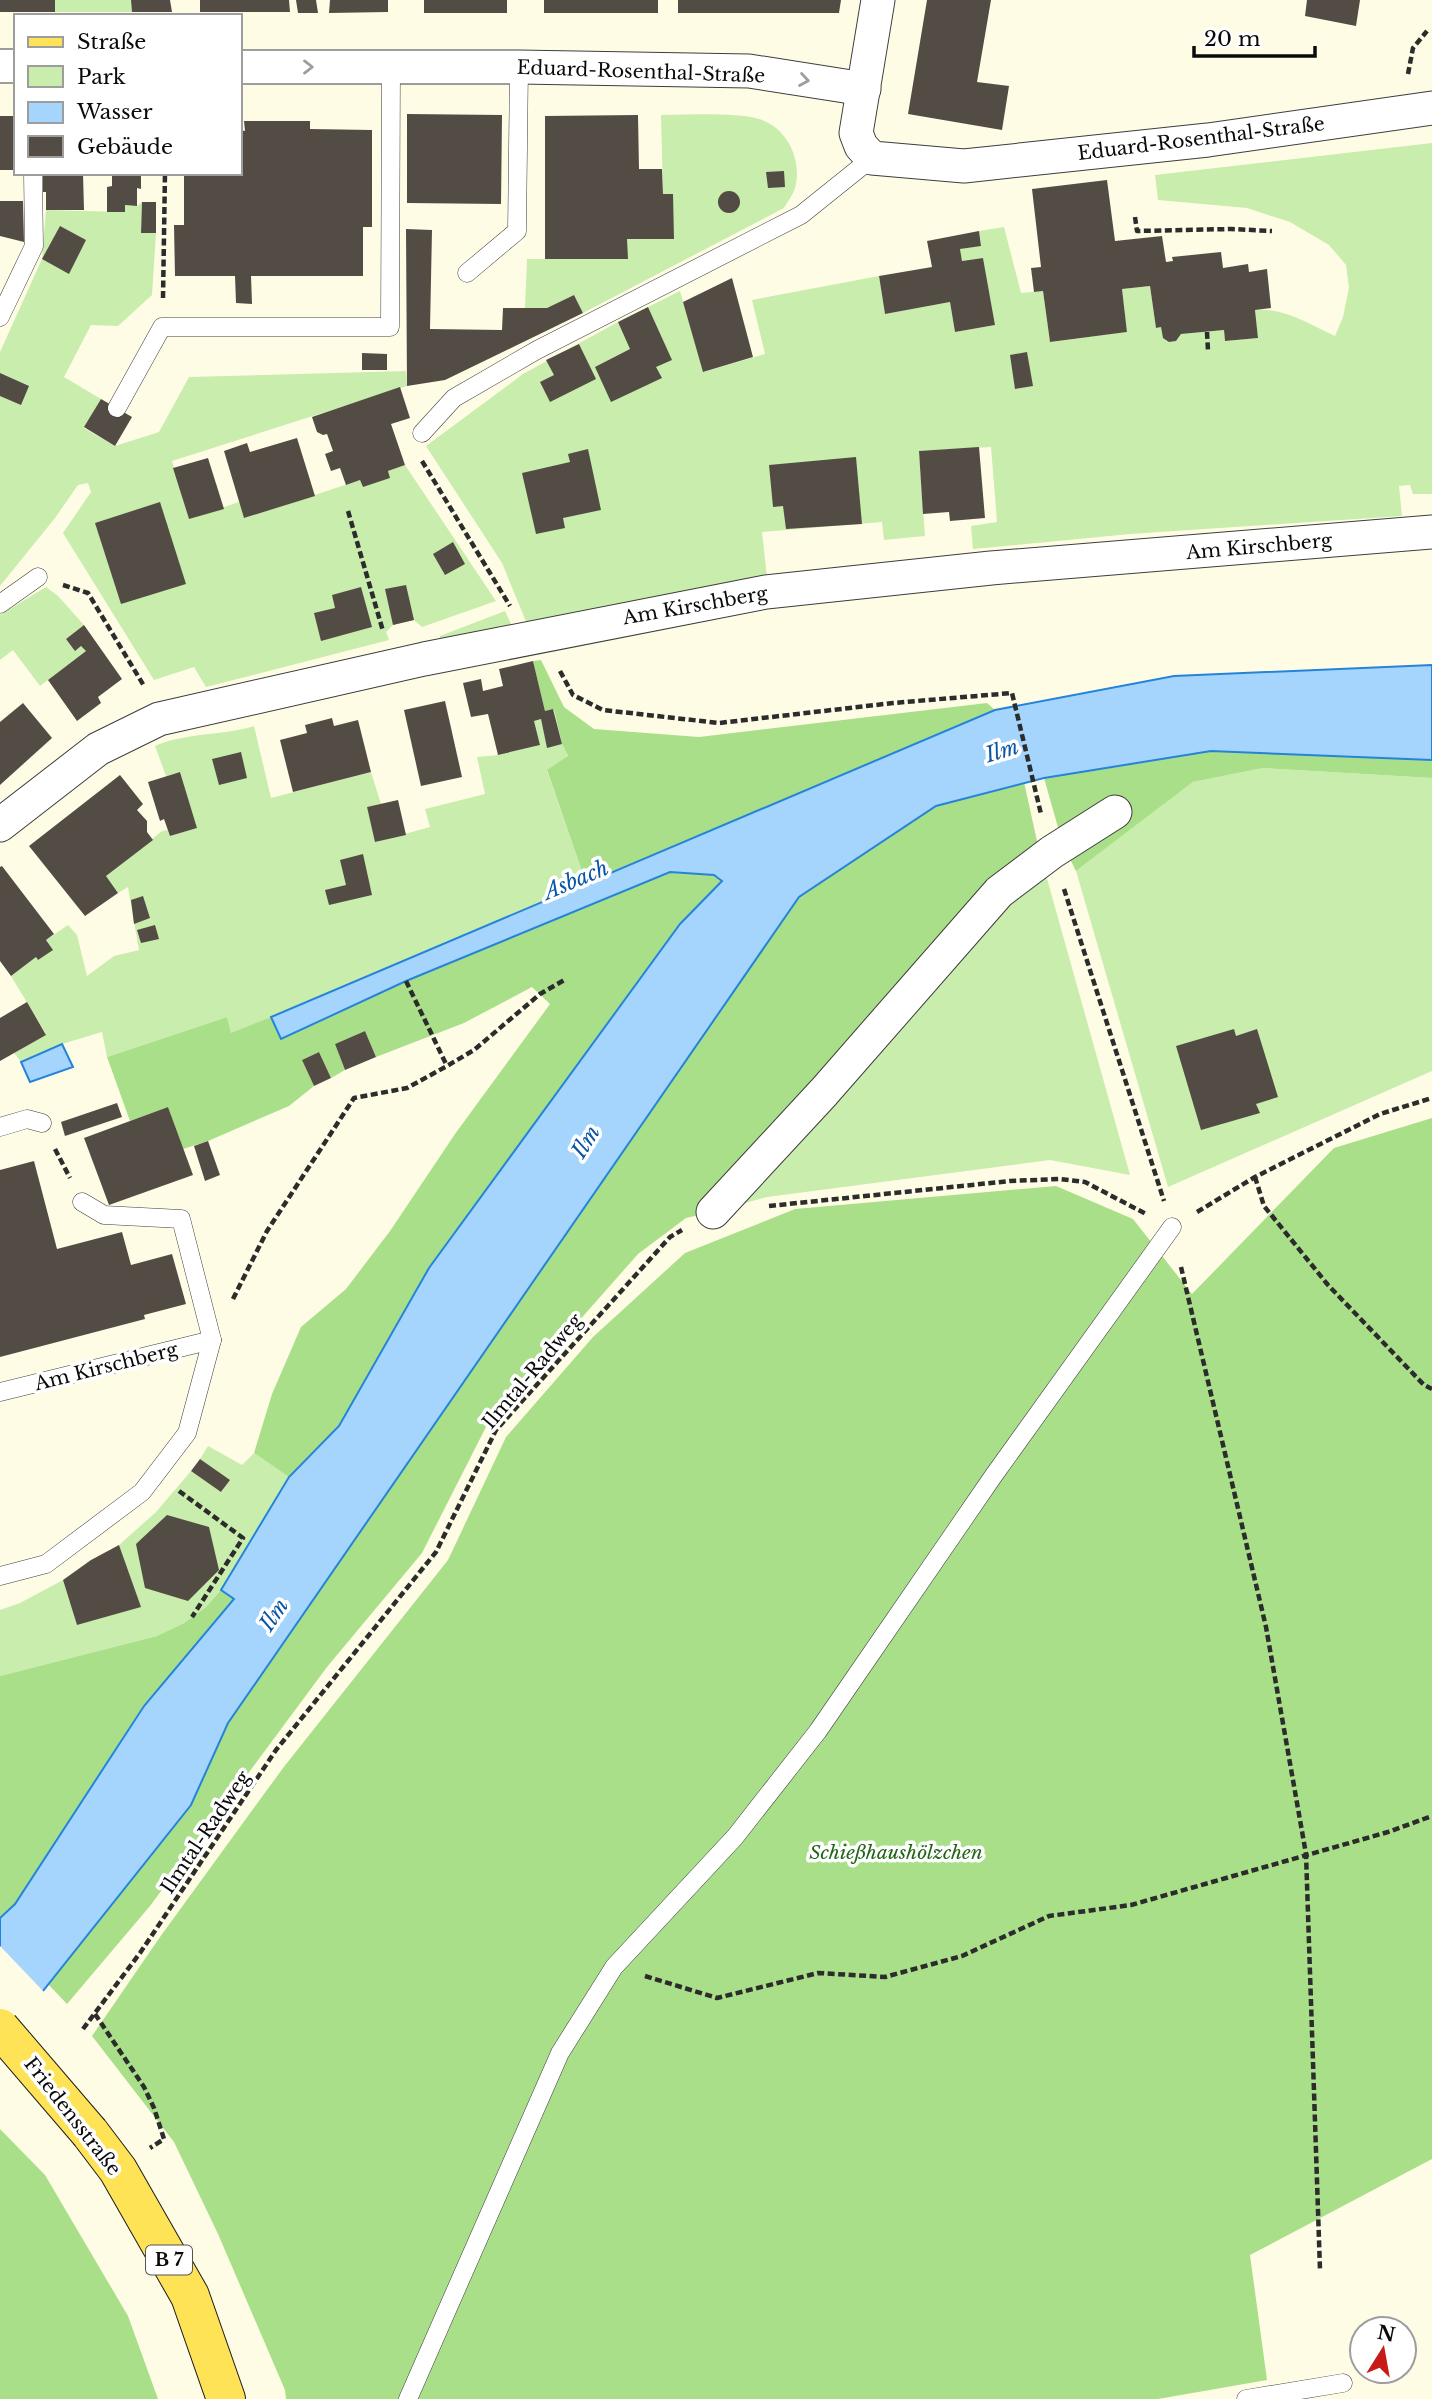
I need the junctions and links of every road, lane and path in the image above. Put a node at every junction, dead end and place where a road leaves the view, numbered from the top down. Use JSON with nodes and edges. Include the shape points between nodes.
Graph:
{"nodes":[{"id":1,"x":878,"y":0,"type":"edge"},
{"id":2,"x":1427,"y":32,"type":"dead end"},
{"id":3,"x":242,"y":67,"type":"edge"},
{"id":4,"x":391,"y":67,"type":"junction"},
{"id":5,"x":519,"y":67,"type":"junction"},
{"id":6,"x":1408,"y":78,"type":"dead end"},
{"id":7,"x":864,"y":89,"type":"junction"},
{"id":8,"x":1432,"y":108,"type":"edge"},
{"id":9,"x":872,"y":158,"type":"junction"},
{"id":10,"x":33,"y":175,"type":"edge"},
{"id":11,"x":166,"y":175,"type":"edge"},
{"id":12,"x":1135,"y":217,"type":"dead end"},
{"id":13,"x":1272,"y":232,"type":"dead end"},
{"id":14,"x":467,"y":273,"type":"dead end"},
{"id":15,"x":0,"y":317,"type":"edge"},
{"id":16,"x":162,"y":327,"type":"junction"},
{"id":17,"x":1207,"y":332,"type":"dead end"},
{"id":18,"x":1208,"y":351,"type":"dead end"},
{"id":19,"x":117,"y":408,"type":"dead end"},
{"id":20,"x":422,"y":433,"type":"joint"},
{"id":21,"x":348,"y":511,"type":"dead end"},
{"id":22,"x":1432,"y":532,"type":"edge"},
{"id":23,"x":38,"y":578,"type":"joint"},
{"id":24,"x":509,"y":603,"type":"dead end"},
{"id":25,"x":0,"y":604,"type":"edge"},
{"id":26,"x":548,"y":634,"type":"junction"},
{"id":27,"x":394,"y":668,"type":"junction"},
{"id":28,"x":136,"y":671,"type":"dead end"},
{"id":29,"x":1115,"y":812,"type":"dead end"},
{"id":30,"x":0,"y":825,"type":"edge"},
{"id":31,"x":1052,"y":852,"type":"junction"},
{"id":32,"x":566,"y":979,"type":"dead end"},
{"id":33,"x":406,"y":981,"type":"dead end"},
{"id":34,"x":447,"y":1066,"type":"junction"},
{"id":35,"x":1432,"y":1098,"type":"edge"},
{"id":36,"x":42,"y":1123,"type":"joint"},
{"id":37,"x":0,"y":1127,"type":"edge"},
{"id":38,"x":1255,"y":1177,"type":"junction"},
{"id":39,"x":82,"y":1202,"type":"joint"},
{"id":40,"x":713,"y":1212,"type":"junction"},
{"id":41,"x":1172,"y":1227,"type":"junction"},
{"id":42,"x":212,"y":1340,"type":"junction"},
{"id":43,"x":1432,"y":1389,"type":"edge"},
{"id":44,"x":0,"y":1392,"type":"edge"},
{"id":45,"x":155,"y":1474,"type":"junction"},
{"id":46,"x":0,"y":1576,"type":"edge"},
{"id":47,"x":192,"y":1617,"type":"dead end"},
{"id":48,"x":1432,"y":1816,"type":"edge"},
{"id":49,"x":1306,"y":1854,"type":"junction"},
{"id":50,"x":614,"y":1967,"type":"junction"},
{"id":51,"x":95,"y":2014,"type":"junction"},
{"id":52,"x":0,"y":2028,"type":"edge"},
{"id":53,"x":83,"y":2029,"type":"dead end"},
{"id":54,"x":154,"y":2108,"type":"dead end"},
{"id":55,"x":1320,"y":2270,"type":"dead end"},
{"id":56,"x":1343,"y":2383,"type":"dead end"},
{"id":57,"x":226,"y":2399,"type":"edge"},
{"id":58,"x":408,"y":2399,"type":"edge"},
{"id":59,"x":1246,"y":2399,"type":"edge"}],
"edges":[{"from":1,"to":7,"type":"street"},
{"from":2,"to":6,"type":"path","via":[[1412,48]]},
{"from":3,"to":4,"type":"street","name":"Eduard-Rosenthal-Straße","one_way":true},
{"from":4,"to":5,"type":"street","name":"Eduard-Rosenthal-Straße"},
{"from":4,"to":16,"type":"lane","via":[[390,327]]},
{"from":5,"to":7,"type":"street","name":"Eduard-Rosenthal-Straße","one_way":true,"via":[[749,71]]},
{"from":5,"to":14,"type":"lane","via":[[517,231]]},
{"from":7,"to":9,"type":"street","via":[[856,134]]},
{"from":8,"to":9,"type":"street","name":"Eduard-Rosenthal-Straße","via":[[1208,140],[964,166]]},
{"from":9,"to":20,"type":"lane","via":[[801,215],[537,350],[454,398]]},
{"from":10,"to":15,"type":"lane","via":[[34,246]]},
{"from":11,"to":16,"type":"path"},
{"from":12,"to":13,"type":"path","via":[[1137,231]]},
{"from":16,"to":19,"type":"lane"},
{"from":17,"to":18,"type":"path"},
{"from":20,"to":24,"type":"path","via":[[419,457]]},
{"from":21,"to":27,"type":"path"},
{"from":22,"to":26,"type":"street","name":"Am Kirschberg","via":[[991,568],[766,592]]},
{"from":23,"to":25,"type":"lane"},
{"from":23,"to":28,"type":"path","via":[[88,593]]},
{"from":26,"to":27,"type":"street","name":"Am Kirschberg"},
{"from":26,"to":31,"type":"path","via":[[562,679],[573,695],[603,710],[631,715],[719,723],[1013,693]]},
{"from":27,"to":30,"type":"street","name":"Am Kirschberg","via":[[159,719],[98,749]]},
{"from":29,"to":31,"type":"street"},
{"from":31,"to":40,"type":"street","via":[[999,892]]},
{"from":31,"to":41,"type":"path"},
{"from":32,"to":34,"type":"path"},
{"from":33,"to":34,"type":"path"},
{"from":34,"to":42,"type":"path","via":[[407,1088],[354,1098],[267,1231]]},
{"from":35,"to":38,"type":"path","via":[[1380,1114]]},
{"from":36,"to":37,"type":"lane","via":[[27,1119]]},
{"from":36,"to":39,"type":"path"},
{"from":38,"to":41,"type":"path"},
{"from":38,"to":43,"type":"path","via":[[1264,1206],[1328,1285]]},
{"from":39,"to":42,"type":"lane","name":"Am Kirschberg","via":[[104,1215],[181,1219]]},
{"from":40,"to":41,"type":"path","name":"Ilmtal-Radweg","via":[[1059,1179],[1085,1182]]},
{"from":40,"to":51,"type":"path","name":"Ilmtal-Radweg","via":[[670,1237],[496,1430],[436,1552],[276,1750]]},
{"from":41,"to":49,"type":"path","via":[[1266,1627]]},
{"from":41,"to":50,"type":"lane","via":[[818,1731],[735,1837]]},
{"from":42,"to":44,"type":"lane","name":"Am Kirschberg"},
{"from":42,"to":45,"type":"lane","name":"Am Kirschberg","via":[[187,1433]]},
{"from":45,"to":46,"type":"lane","name":"Am Kirschberg","via":[[142,1492],[47,1564]]},
{"from":45,"to":47,"type":"path","via":[[243,1538]]},
{"from":48,"to":49,"type":"path"},
{"from":49,"to":50,"type":"path","via":[[1131,1905],[1049,1916],[962,1956],[885,1977],[818,1973],[717,1998]]},
{"from":49,"to":55,"type":"path"},
{"from":50,"to":58,"type":"lane","via":[[560,2053]]},
{"from":51,"to":53,"type":"path","name":"Ilmtal-Radweg"},
{"from":51,"to":54,"type":"path"},
{"from":52,"to":57,"type":"main road","name":"Friedensstraße","number":"B 7","bridge":true,"via":[[118,2170],[190,2296]]},
{"from":56,"to":59,"type":"lane"}]}
